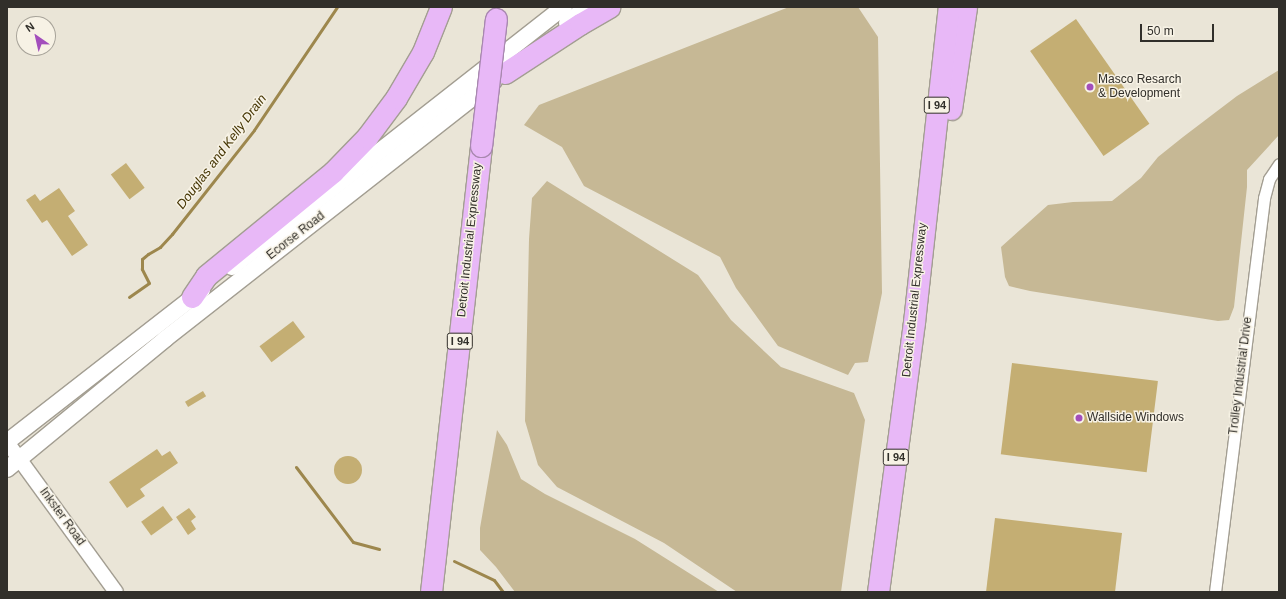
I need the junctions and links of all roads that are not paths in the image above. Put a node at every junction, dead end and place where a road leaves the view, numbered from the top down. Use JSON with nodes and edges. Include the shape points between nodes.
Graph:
{"nodes":[{"id":1,"x":441,"y":7,"type":"edge"},
{"id":2,"x":564,"y":7,"type":"edge"},
{"id":3,"x":587,"y":7,"type":"edge"},
{"id":4,"x":610,"y":7,"type":"edge"},
{"id":5,"x":949,"y":7,"type":"edge"},
{"id":6,"x":966,"y":7,"type":"edge"},
{"id":7,"x":497,"y":13,"type":"edge"},
{"id":8,"x":505,"y":73,"type":"junction"},
{"id":9,"x":1279,"y":164,"type":"edge"},
{"id":10,"x":926,"y":204,"type":"junction"},
{"id":11,"x":192,"y":297,"type":"junction"},
{"id":12,"x":7,"y":442,"type":"edge"},
{"id":13,"x":13,"y":464,"type":"edge"},
{"id":14,"x":116,"y":592,"type":"edge"},
{"id":15,"x":432,"y":592,"type":"edge"},
{"id":16,"x":878,"y":592,"type":"edge"},
{"id":17,"x":1215,"y":592,"type":"edge"}],
"edges":[{"from":1,"to":11,"type":"highway","via":[[423,52],[396,98],[367,137],[333,172],[206,276]]},
{"from":2,"to":11,"type":"main road","name":"Ecorse Road"},
{"from":3,"to":8,"type":"main road","name":"Ecorse Road"},
{"from":4,"to":8,"type":"highway"},
{"from":5,"to":10,"type":"highway","name":"Detroit Industrial Expressway","number":"I 94"},
{"from":6,"to":10,"type":"highway","via":[[944,158]]},
{"from":7,"to":15,"type":"highway","name":"Detroit Industrial Expressway","number":"I 94","bridge":true,"via":[[480,146]]},
{"from":8,"to":13,"type":"main road","name":"Ecorse Road","via":[[165,339]]},
{"from":9,"to":17,"type":"street","name":"Trolley Industrial Drive","via":[[1269,179],[1264,198]]},
{"from":10,"to":16,"type":"highway","name":"Detroit Industrial Expressway","number":"I 94","via":[[914,322]]},
{"from":11,"to":12,"type":"main road","name":"Ecorse Road"},
{"from":12,"to":13,"type":"street","name":"Inkster Road"},
{"from":13,"to":14,"type":"street","name":"Inkster Road"}]}
